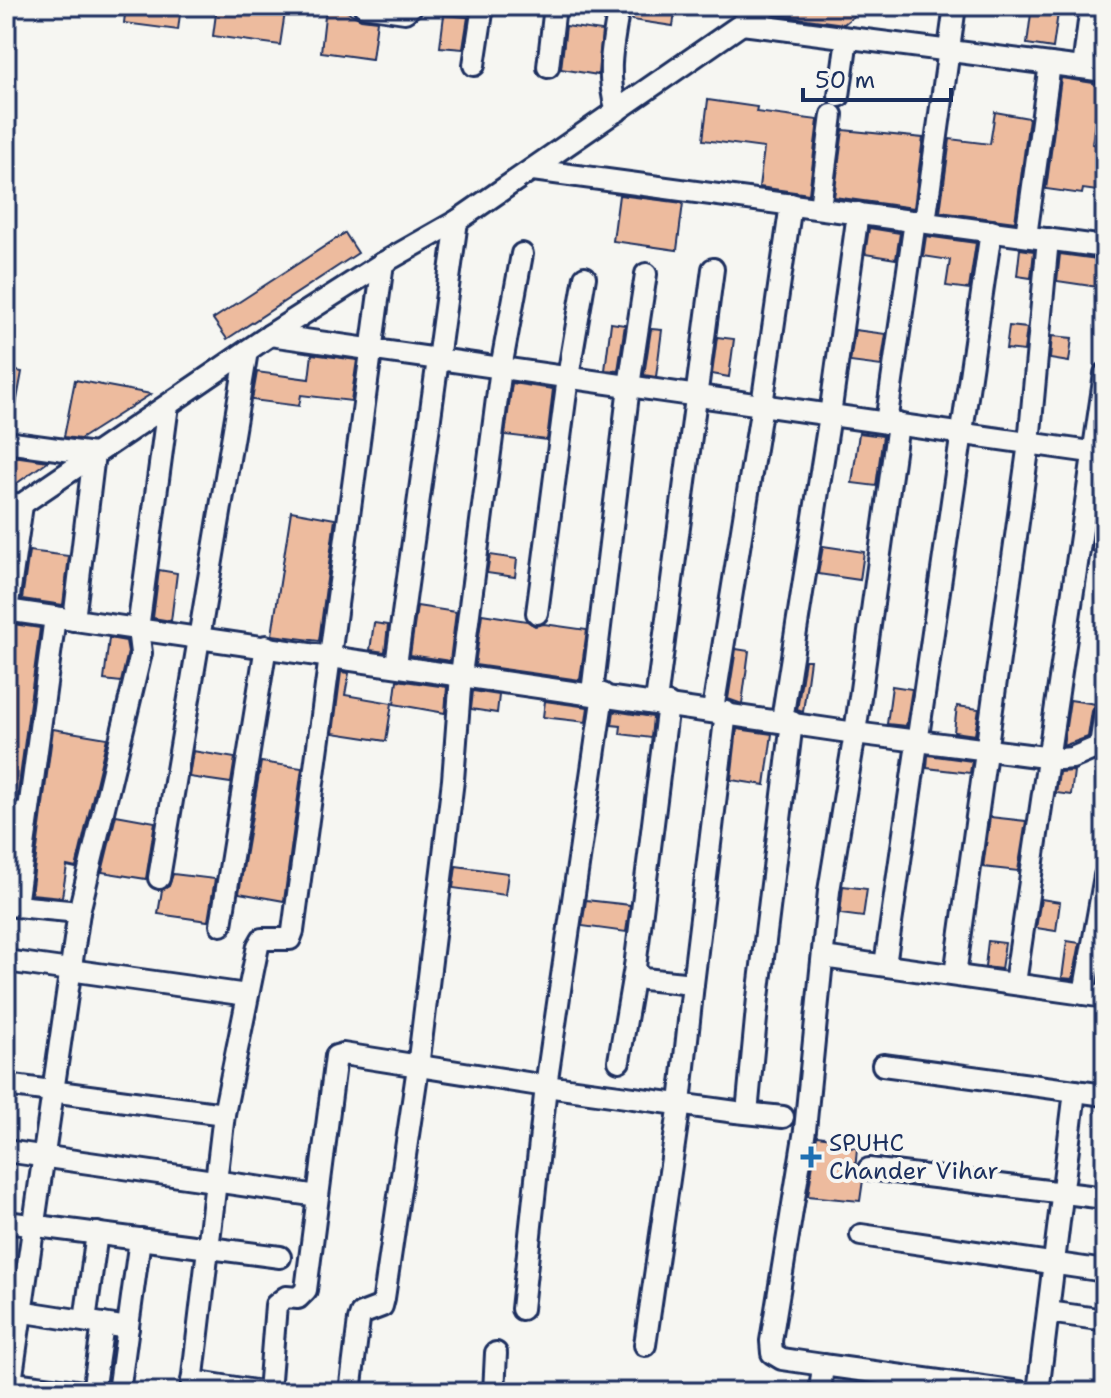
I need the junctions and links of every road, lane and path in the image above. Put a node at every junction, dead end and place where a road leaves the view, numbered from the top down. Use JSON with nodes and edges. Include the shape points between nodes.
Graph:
{"nodes":[{"id":1,"x":364,"y":6,"type":"edge"},
{"id":2,"x":412,"y":6,"type":"edge"},
{"id":3,"x":483,"y":6,"type":"edge"},
{"id":4,"x":555,"y":6,"type":"edge"},
{"id":5,"x":619,"y":6,"type":"edge"},
{"id":6,"x":768,"y":6,"type":"edge"},
{"id":7,"x":955,"y":6,"type":"edge"},
{"id":8,"x":1091,"y":6,"type":"edge"},
{"id":9,"x":742,"y":24,"type":"junction"},
{"id":10,"x":847,"y":38,"type":"junction"},
{"id":11,"x":950,"y":51,"type":"junction"},
{"id":12,"x":1050,"y":64,"type":"junction"},
{"id":13,"x":474,"y":65,"type":"dead end"},
{"id":14,"x":548,"y":67,"type":"dead end"},
{"id":15,"x":1083,"y":68,"type":"junction"},
{"id":16,"x":1105,"y":71,"type":"edge"},
{"id":17,"x":617,"y":111,"type":"junction"},
{"id":18,"x":533,"y":170,"type":"junction"},
{"id":19,"x":791,"y":204,"type":"junction"},
{"id":20,"x":820,"y":208,"type":"junction"},
{"id":21,"x":858,"y":213,"type":"junction"},
{"id":22,"x":457,"y":221,"type":"junction"},
{"id":23,"x":920,"y":221,"type":"junction"},
{"id":24,"x":991,"y":231,"type":"junction"},
{"id":25,"x":1026,"y":236,"type":"junction"},
{"id":26,"x":1048,"y":239,"type":"junction"},
{"id":27,"x":1105,"y":247,"type":"edge"},
{"id":28,"x":522,"y":254,"type":"dead end"},
{"id":29,"x":383,"y":263,"type":"junction"},
{"id":30,"x":713,"y":269,"type":"dead end"},
{"id":31,"x":646,"y":274,"type":"dead end"},
{"id":32,"x":585,"y":277,"type":"dead end"},
{"id":33,"x":270,"y":335,"type":"junction"},
{"id":34,"x":372,"y":349,"type":"junction"},
{"id":35,"x":247,"y":351,"type":"junction"},
{"id":36,"x":436,"y":359,"type":"junction"},
{"id":37,"x":501,"y":368,"type":"junction"},
{"id":38,"x":1105,"y":374,"type":"edge"},
{"id":39,"x":568,"y":377,"type":"junction"},
{"id":40,"x":629,"y":386,"type":"junction"},
{"id":41,"x":697,"y":396,"type":"junction"},
{"id":42,"x":168,"y":405,"type":"junction"},
{"id":43,"x":762,"y":405,"type":"junction"},
{"id":44,"x":830,"y":415,"type":"junction"},
{"id":45,"x":892,"y":424,"type":"junction"},
{"id":46,"x":962,"y":433,"type":"junction"},
{"id":47,"x":6,"y":442,"type":"edge"},
{"id":48,"x":1029,"y":443,"type":"junction"},
{"id":49,"x":1099,"y":453,"type":"edge"},
{"id":50,"x":94,"y":454,"type":"junction"},
{"id":51,"x":11,"y":508,"type":"edge"},
{"id":52,"x":7,"y":610,"type":"edge"},
{"id":53,"x":537,"y":613,"type":"dead end"},
{"id":54,"x":64,"y":618,"type":"junction"},
{"id":55,"x":138,"y":629,"type":"junction"},
{"id":56,"x":200,"y":637,"type":"junction"},
{"id":57,"x":266,"y":646,"type":"junction"},
{"id":58,"x":331,"y":656,"type":"junction"},
{"id":59,"x":396,"y":665,"type":"junction"},
{"id":60,"x":461,"y":675,"type":"junction"},
{"id":61,"x":597,"y":694,"type":"junction"},
{"id":62,"x":662,"y":703,"type":"junction"},
{"id":63,"x":720,"y":711,"type":"junction"},
{"id":64,"x":1105,"y":713,"type":"edge"},
{"id":65,"x":787,"y":721,"type":"junction"},
{"id":66,"x":855,"y":733,"type":"junction"},
{"id":67,"x":918,"y":740,"type":"junction"},
{"id":68,"x":1102,"y":745,"type":"edge"},
{"id":69,"x":985,"y":750,"type":"junction"},
{"id":70,"x":1048,"y":757,"type":"junction"},
{"id":71,"x":6,"y":812,"type":"edge"},
{"id":72,"x":28,"y":815,"type":"junction"},
{"id":73,"x":14,"y":860,"type":"edge"},
{"id":74,"x":1105,"y":876,"type":"edge"},
{"id":75,"x":159,"y":878,"type":"dead end"},
{"id":76,"x":79,"y":912,"type":"junction"},
{"id":77,"x":221,"y":925,"type":"dead end"},
{"id":78,"x":823,"y":957,"type":"junction"},
{"id":79,"x":6,"y":961,"type":"edge"},
{"id":80,"x":885,"y":965,"type":"junction"},
{"id":81,"x":635,"y":967,"type":"junction"},
{"id":82,"x":71,"y":970,"type":"junction"},
{"id":83,"x":955,"y":975,"type":"junction"},
{"id":84,"x":1015,"y":983,"type":"junction"},
{"id":85,"x":693,"y":984,"type":"junction"},
{"id":86,"x":1084,"y":994,"type":"junction"},
{"id":87,"x":247,"y":995,"type":"junction"},
{"id":88,"x":1105,"y":997,"type":"edge"},
{"id":89,"x":619,"y":1061,"type":"dead end"},
{"id":90,"x":883,"y":1065,"type":"dead end"},
{"id":91,"x":418,"y":1067,"type":"junction"},
{"id":92,"x":6,"y":1085,"type":"edge"},
{"id":93,"x":546,"y":1086,"type":"junction"},
{"id":94,"x":55,"y":1091,"type":"junction"},
{"id":95,"x":1075,"y":1091,"type":"junction"},
{"id":96,"x":1105,"y":1095,"type":"edge"},
{"id":97,"x":680,"y":1103,"type":"junction"},
{"id":98,"x":747,"y":1113,"type":"junction"},
{"id":99,"x":224,"y":1114,"type":"junction"},
{"id":100,"x":783,"y":1117,"type":"dead end"},
{"id":101,"x":6,"y":1151,"type":"edge"},
{"id":102,"x":43,"y":1157,"type":"junction"},
{"id":103,"x":869,"y":1169,"type":"dead end"},
{"id":104,"x":216,"y":1181,"type":"junction"},
{"id":105,"x":1063,"y":1192,"type":"junction"},
{"id":106,"x":318,"y":1196,"type":"junction"},
{"id":107,"x":1105,"y":1198,"type":"edge"},
{"id":108,"x":6,"y":1222,"type":"edge"},
{"id":109,"x":35,"y":1225,"type":"junction"},
{"id":110,"x":97,"y":1233,"type":"junction"},
{"id":111,"x":861,"y":1235,"type":"dead end"},
{"id":112,"x":140,"y":1239,"type":"junction"},
{"id":113,"x":208,"y":1247,"type":"junction"},
{"id":114,"x":280,"y":1257,"type":"dead end"},
{"id":115,"x":1054,"y":1264,"type":"junction"},
{"id":116,"x":1105,"y":1271,"type":"edge"},
{"id":117,"x":522,"y":1309,"type":"dead end"},
{"id":118,"x":14,"y":1310,"type":"edge"},
{"id":119,"x":1048,"y":1312,"type":"junction"},
{"id":120,"x":1105,"y":1320,"type":"edge"},
{"id":121,"x":94,"y":1323,"type":"junction"},
{"id":122,"x":128,"y":1328,"type":"junction"},
{"id":123,"x":645,"y":1345,"type":"dead end"},
{"id":124,"x":496,"y":1353,"type":"dead end"},
{"id":125,"x":823,"y":1365,"type":"junction"},
{"id":126,"x":8,"y":1382,"type":"edge"},
{"id":127,"x":192,"y":1386,"type":"edge"},
{"id":128,"x":83,"y":1392,"type":"edge"},
{"id":129,"x":93,"y":1392,"type":"edge"},
{"id":130,"x":119,"y":1392,"type":"edge"},
{"id":131,"x":261,"y":1392,"type":"edge"},
{"id":132,"x":269,"y":1392,"type":"edge"},
{"id":133,"x":350,"y":1392,"type":"edge"},
{"id":134,"x":494,"y":1392,"type":"edge"},
{"id":135,"x":820,"y":1392,"type":"edge"},
{"id":136,"x":1019,"y":1392,"type":"edge"},
{"id":137,"x":1038,"y":1392,"type":"edge"}],
"edges":[{"from":1,"to":2,"type":"street","via":[[405,12]]},
{"from":3,"to":13,"type":"street"},
{"from":4,"to":14,"type":"street"},
{"from":5,"to":17,"type":"street","via":[[609,73]]},
{"from":6,"to":9,"type":"street"},
{"from":7,"to":11,"type":"street"},
{"from":8,"to":15,"type":"street"},
{"from":9,"to":10,"type":"street"},
{"from":9,"to":17,"type":"street"},
{"from":10,"to":11,"type":"street"},
{"from":10,"to":20,"type":"street"},
{"from":11,"to":12,"type":"street"},
{"from":11,"to":23,"type":"street"},
{"from":12,"to":15,"type":"street"},
{"from":12,"to":25,"type":"street"},
{"from":15,"to":16,"type":"street"},
{"from":17,"to":18,"type":"street"},
{"from":18,"to":19,"type":"street"},
{"from":18,"to":22,"type":"street"},
{"from":19,"to":20,"type":"street"},
{"from":19,"to":43,"type":"street"},
{"from":20,"to":21,"type":"street"},
{"from":21,"to":23,"type":"street"},
{"from":21,"to":44,"type":"street"},
{"from":22,"to":29,"type":"street"},
{"from":22,"to":36,"type":"street"},
{"from":23,"to":24,"type":"street"},
{"from":23,"to":45,"type":"street"},
{"from":24,"to":25,"type":"street"},
{"from":24,"to":46,"type":"street"},
{"from":25,"to":26,"type":"street"},
{"from":26,"to":27,"type":"street"},
{"from":26,"to":48,"type":"street"},
{"from":28,"to":37,"type":"street"},
{"from":29,"to":33,"type":"street"},
{"from":29,"to":34,"type":"street"},
{"from":30,"to":41,"type":"street"},
{"from":31,"to":40,"type":"street"},
{"from":32,"to":39,"type":"street"},
{"from":33,"to":34,"type":"street"},
{"from":33,"to":35,"type":"street"},
{"from":34,"to":36,"type":"street"},
{"from":34,"to":58,"type":"street"},
{"from":35,"to":42,"type":"street"},
{"from":35,"to":56,"type":"street"},
{"from":36,"to":37,"type":"street"},
{"from":36,"to":59,"type":"street"},
{"from":37,"to":39,"type":"street"},
{"from":37,"to":60,"type":"street"},
{"from":38,"to":49,"type":"street"},
{"from":39,"to":40,"type":"street"},
{"from":39,"to":53,"type":"street"},
{"from":40,"to":41,"type":"street"},
{"from":40,"to":61,"type":"street"},
{"from":41,"to":43,"type":"street"},
{"from":41,"to":62,"type":"street"},
{"from":42,"to":50,"type":"street"},
{"from":42,"to":55,"type":"street"},
{"from":43,"to":44,"type":"street"},
{"from":43,"to":63,"type":"street"},
{"from":44,"to":45,"type":"street"},
{"from":44,"to":65,"type":"street"},
{"from":45,"to":46,"type":"street"},
{"from":45,"to":66,"type":"street"},
{"from":46,"to":48,"type":"street"},
{"from":46,"to":67,"type":"street"},
{"from":47,"to":50,"type":"street"},
{"from":48,"to":49,"type":"street"},
{"from":48,"to":69,"type":"street"},
{"from":49,"to":70,"type":"street"},
{"from":50,"to":51,"type":"street"},
{"from":50,"to":54,"type":"street"},
{"from":51,"to":52,"type":"street"},
{"from":52,"to":54,"type":"street"},
{"from":54,"to":55,"type":"street"},
{"from":54,"to":72,"type":"street"},
{"from":55,"to":56,"type":"street"},
{"from":55,"to":76,"type":"street","via":[[141,653]]},
{"from":56,"to":57,"type":"street"},
{"from":56,"to":75,"type":"street"},
{"from":57,"to":58,"type":"street"},
{"from":57,"to":77,"type":"street"},
{"from":58,"to":59,"type":"street"},
{"from":58,"to":87,"type":"street","via":[[293,931],[290,939],[262,939]]},
{"from":59,"to":60,"type":"street"},
{"from":60,"to":61,"type":"street"},
{"from":60,"to":91,"type":"street"},
{"from":61,"to":62,"type":"street"},
{"from":61,"to":93,"type":"street"},
{"from":62,"to":63,"type":"street"},
{"from":62,"to":81,"type":"street"},
{"from":63,"to":65,"type":"street"},
{"from":63,"to":85,"type":"street"},
{"from":64,"to":68,"type":"street"},
{"from":65,"to":66,"type":"street"},
{"from":65,"to":98,"type":"street"},
{"from":66,"to":67,"type":"street"},
{"from":66,"to":78,"type":"street"},
{"from":67,"to":69,"type":"street"},
{"from":67,"to":80,"type":"street"},
{"from":68,"to":70,"type":"street","via":[[1068,759]]},
{"from":69,"to":70,"type":"street"},
{"from":69,"to":83,"type":"street"},
{"from":70,"to":84,"type":"street"},
{"from":71,"to":72,"type":"street"},
{"from":72,"to":73,"type":"street"},
{"from":73,"to":76,"type":"street","via":[[16,906]]},
{"from":74,"to":86,"type":"street"},
{"from":76,"to":82,"type":"street"},
{"from":78,"to":80,"type":"street"},
{"from":78,"to":125,"type":"street","via":[[805,1130],[771,1341],[772,1353],[782,1359]]},
{"from":79,"to":82,"type":"street"},
{"from":80,"to":83,"type":"street"},
{"from":81,"to":85,"type":"street","via":[[644,979]]},
{"from":81,"to":89,"type":"street"},
{"from":82,"to":87,"type":"street"},
{"from":82,"to":94,"type":"street"},
{"from":83,"to":84,"type":"street"},
{"from":84,"to":86,"type":"street"},
{"from":85,"to":97,"type":"street"},
{"from":86,"to":88,"type":"street"},
{"from":87,"to":99,"type":"street"},
{"from":90,"to":95,"type":"street"},
{"from":91,"to":93,"type":"street"},
{"from":91,"to":106,"type":"street","via":[[336,1056]]},
{"from":91,"to":133,"type":"street","via":[[384,1298],[382,1306],[361,1314]]},
{"from":92,"to":94,"type":"street"},
{"from":93,"to":97,"type":"street"},
{"from":93,"to":117,"type":"street"},
{"from":94,"to":99,"type":"street"},
{"from":94,"to":102,"type":"street"},
{"from":95,"to":96,"type":"street"},
{"from":95,"to":105,"type":"street"},
{"from":97,"to":98,"type":"street"},
{"from":97,"to":123,"type":"street"},
{"from":98,"to":100,"type":"street"},
{"from":99,"to":104,"type":"street"},
{"from":101,"to":102,"type":"street"},
{"from":102,"to":104,"type":"street"},
{"from":102,"to":109,"type":"street"},
{"from":103,"to":105,"type":"street"},
{"from":104,"to":106,"type":"street"},
{"from":104,"to":113,"type":"street"},
{"from":105,"to":107,"type":"street"},
{"from":105,"to":115,"type":"street"},
{"from":106,"to":132,"type":"street","via":[[306,1290],[276,1305]]},
{"from":108,"to":109,"type":"street"},
{"from":109,"to":110,"type":"street"},
{"from":109,"to":118,"type":"street"},
{"from":110,"to":112,"type":"street"},
{"from":110,"to":121,"type":"street"},
{"from":111,"to":115,"type":"street"},
{"from":112,"to":113,"type":"street"},
{"from":112,"to":122,"type":"street"},
{"from":113,"to":114,"type":"street"},
{"from":113,"to":127,"type":"street"},
{"from":115,"to":116,"type":"street"},
{"from":115,"to":119,"type":"street"},
{"from":118,"to":121,"type":"street"},
{"from":118,"to":126,"type":"street"},
{"from":119,"to":120,"type":"street"},
{"from":119,"to":137,"type":"street"},
{"from":121,"to":122,"type":"street"},
{"from":121,"to":129,"type":"street"},
{"from":122,"to":130,"type":"street"},
{"from":124,"to":134,"type":"street"},
{"from":125,"to":135,"type":"street"},
{"from":125,"to":136,"type":"street"},
{"from":126,"to":128,"type":"street"},
{"from":127,"to":131,"type":"street"}]}
